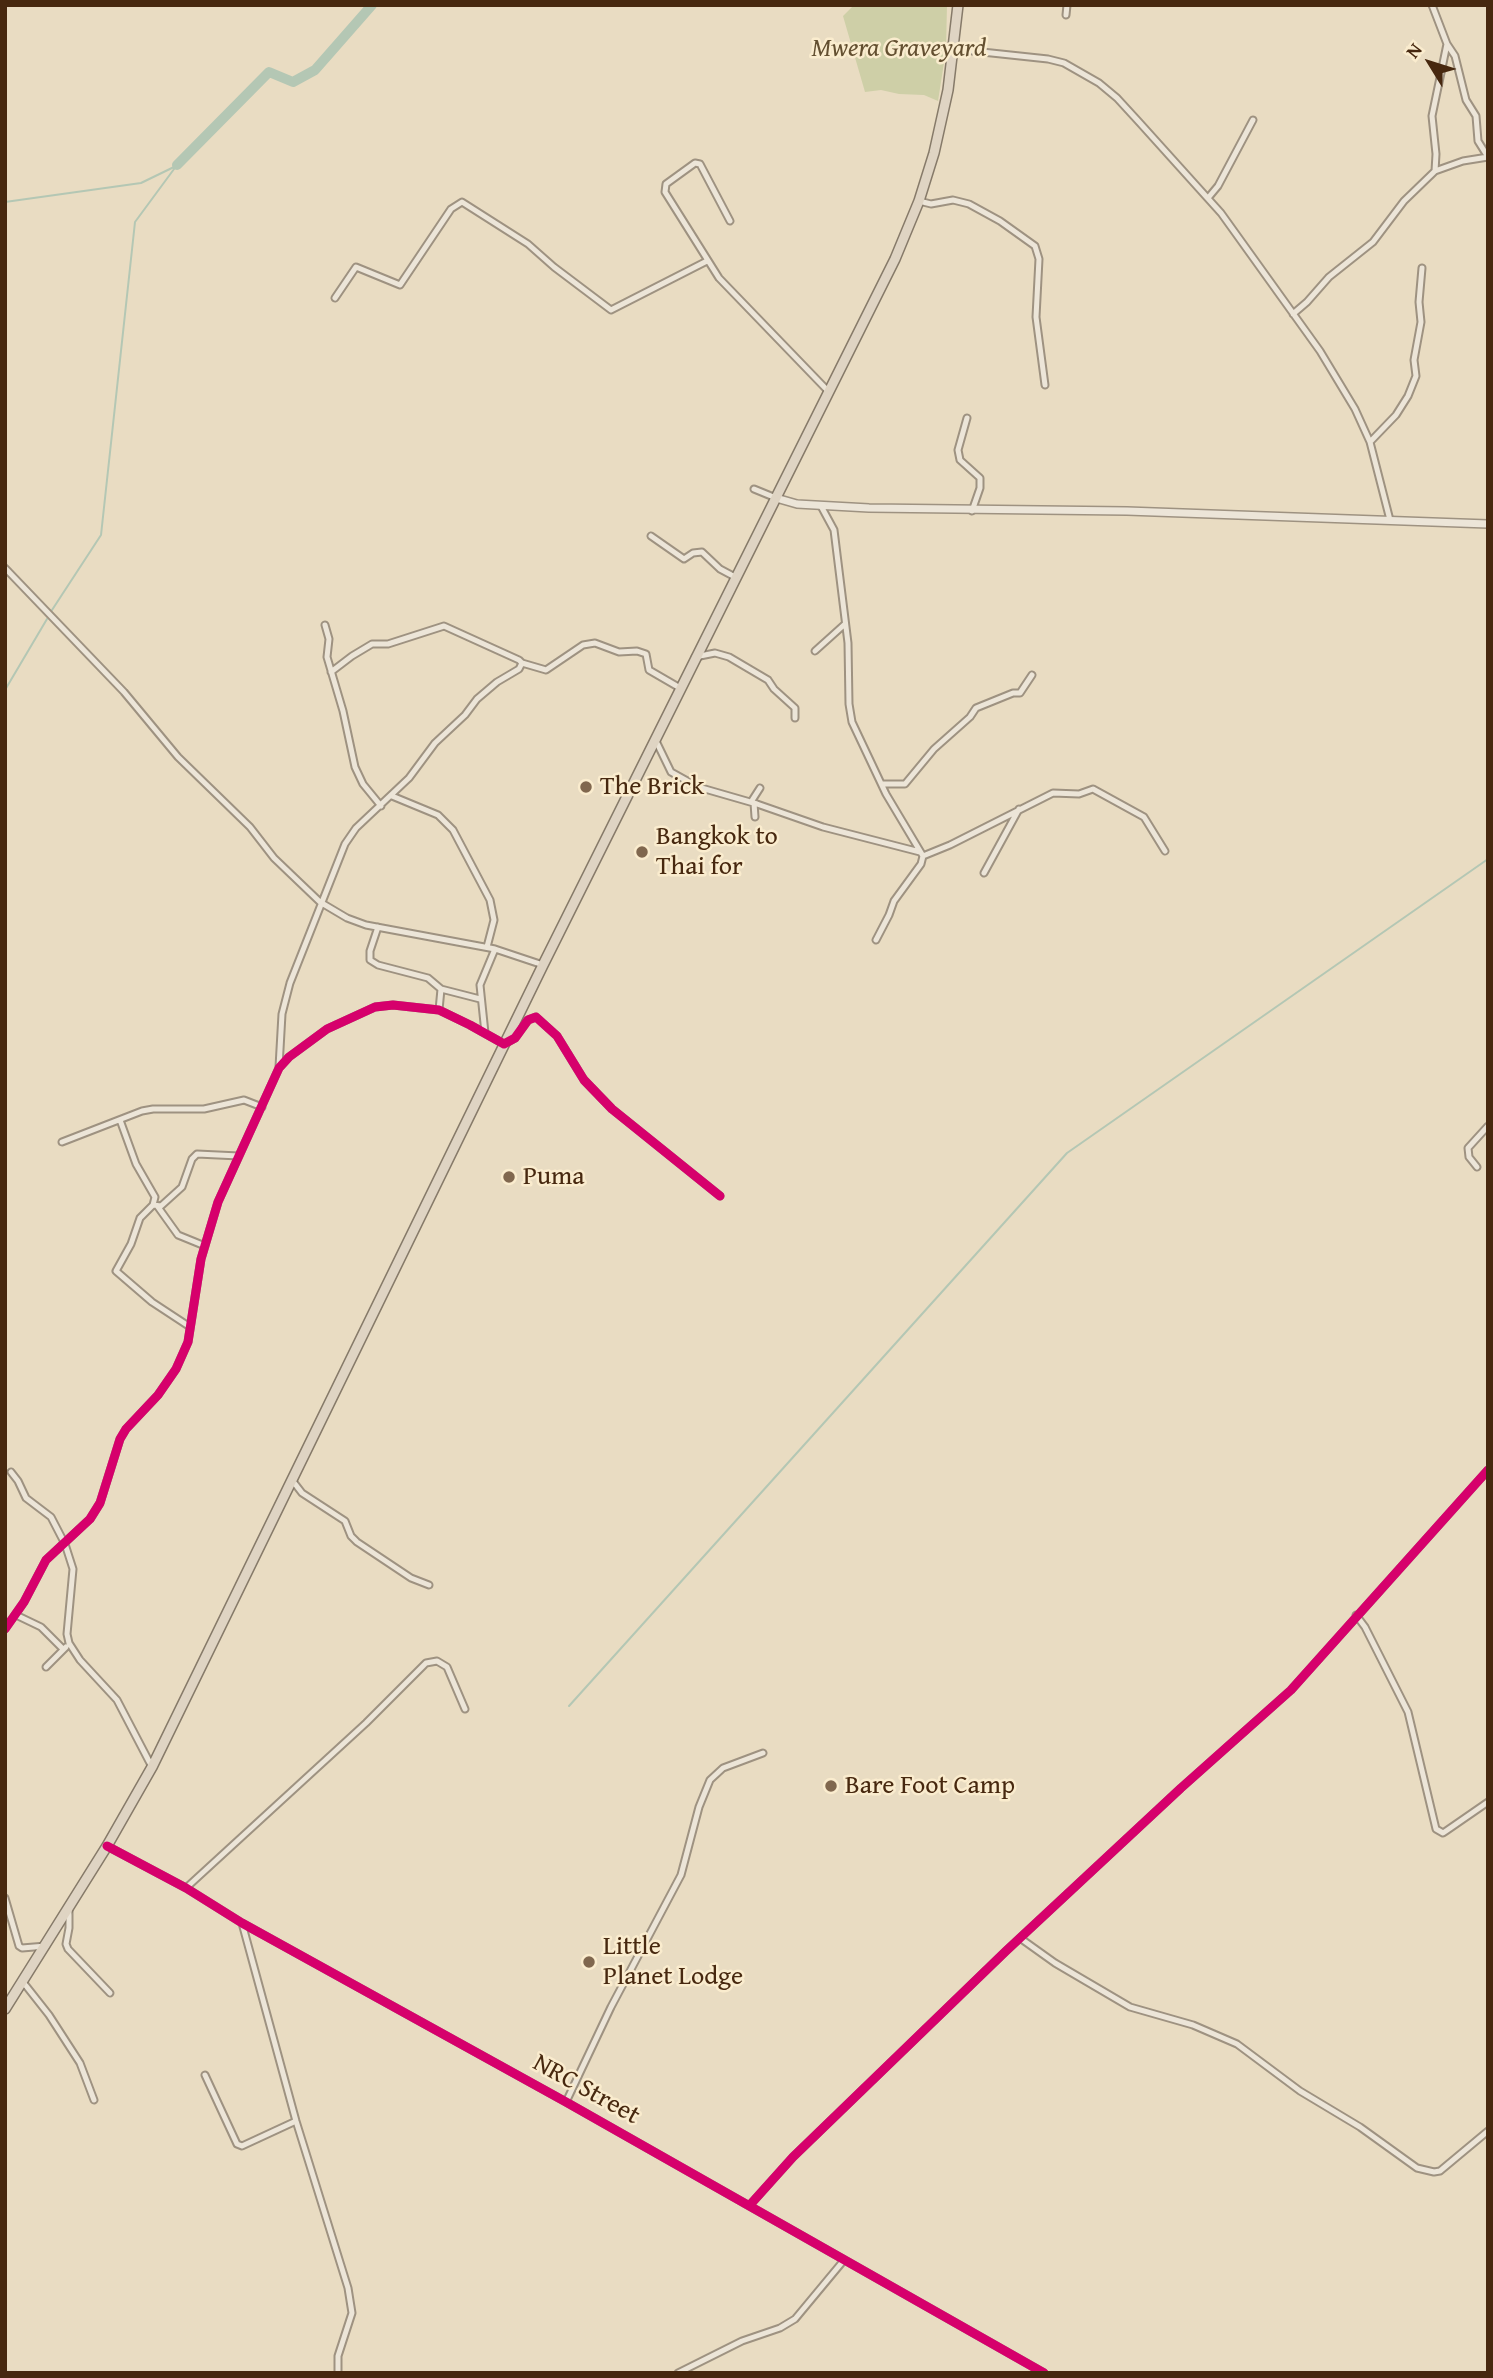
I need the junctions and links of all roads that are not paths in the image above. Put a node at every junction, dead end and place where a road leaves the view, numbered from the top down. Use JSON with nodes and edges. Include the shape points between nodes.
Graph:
{"nodes":[{"id":1,"x":958,"y":5,"type":"edge"},
{"id":2,"x":1067,"y":5,"type":"edge"},
{"id":3,"x":1433,"y":5,"type":"edge"},
{"id":4,"x":1066,"y":15,"type":"dead end"},
{"id":5,"x":1447,"y":44,"type":"junction"},
{"id":6,"x":954,"y":49,"type":"junction"},
{"id":7,"x":1253,"y":120,"type":"dead end"},
{"id":8,"x":1488,"y":157,"type":"edge"},
{"id":9,"x":1435,"y":171,"type":"junction"},
{"id":10,"x":1208,"y":198,"type":"junction"},
{"id":11,"x":919,"y":201,"type":"junction"},
{"id":12,"x":730,"y":221,"type":"dead end"},
{"id":13,"x":707,"y":261,"type":"junction"},
{"id":14,"x":1422,"y":268,"type":"dead end"},
{"id":15,"x":335,"y":298,"type":"dead end"},
{"id":16,"x":1293,"y":314,"type":"junction"},
{"id":17,"x":1045,"y":384,"type":"dead end"},
{"id":18,"x":829,"y":392,"type":"junction"},
{"id":19,"x":967,"y":418,"type":"dead end"},
{"id":20,"x":1370,"y":442,"type":"junction"},
{"id":21,"x":754,"y":489,"type":"dead end"},
{"id":22,"x":776,"y":498,"type":"junction"},
{"id":23,"x":821,"y":506,"type":"junction"},
{"id":24,"x":972,"y":511,"type":"junction"},
{"id":25,"x":1390,"y":520,"type":"junction"},
{"id":26,"x":1488,"y":524,"type":"edge"},
{"id":27,"x":651,"y":536,"type":"dead end"},
{"id":28,"x":5,"y":568,"type":"edge"},
{"id":29,"x":735,"y":577,"type":"junction"},
{"id":30,"x":845,"y":624,"type":"junction"},
{"id":31,"x":325,"y":625,"type":"dead end"},
{"id":32,"x":815,"y":651,"type":"dead end"},
{"id":33,"x":695,"y":657,"type":"junction"},
{"id":34,"x":522,"y":663,"type":"junction"},
{"id":35,"x":331,"y":672,"type":"junction"},
{"id":36,"x":1032,"y":675,"type":"dead end"},
{"id":37,"x":680,"y":688,"type":"junction"},
{"id":38,"x":795,"y":718,"type":"dead end"},
{"id":39,"x":655,"y":738,"type":"junction"},
{"id":40,"x":882,"y":784,"type":"junction"},
{"id":41,"x":760,"y":788,"type":"dead end"},
{"id":42,"x":392,"y":796,"type":"junction"},
{"id":43,"x":752,"y":802,"type":"junction"},
{"id":44,"x":382,"y":806,"type":"junction"},
{"id":45,"x":1019,"y":809,"type":"junction"},
{"id":46,"x":755,"y":817,"type":"dead end"},
{"id":47,"x":1165,"y":851,"type":"dead end"},
{"id":48,"x":922,"y":854,"type":"junction"},
{"id":49,"x":984,"y":873,"type":"dead end"},
{"id":50,"x":320,"y":902,"type":"junction"},
{"id":51,"x":378,"y":927,"type":"junction"},
{"id":52,"x":876,"y":940,"type":"dead end"},
{"id":53,"x":487,"y":947,"type":"junction"},
{"id":54,"x":495,"y":949,"type":"junction"},
{"id":55,"x":543,"y":965,"type":"junction"},
{"id":56,"x":441,"y":989,"type":"junction"},
{"id":57,"x":480,"y":999,"type":"junction"},
{"id":58,"x":439,"y":1010,"type":"junction"},
{"id":59,"x":485,"y":1033,"type":"junction"},
{"id":60,"x":504,"y":1044,"type":"junction"},
{"id":61,"x":279,"y":1069,"type":"junction"},
{"id":62,"x":262,"y":1107,"type":"junction"},
{"id":63,"x":120,"y":1120,"type":"junction"},
{"id":64,"x":1488,"y":1126,"type":"edge"},
{"id":65,"x":62,"y":1142,"type":"dead end"},
{"id":66,"x":239,"y":1156,"type":"junction"},
{"id":67,"x":1477,"y":1167,"type":"dead end"},
{"id":68,"x":720,"y":1196,"type":"dead end"},
{"id":69,"x":155,"y":1206,"type":"junction"},
{"id":70,"x":205,"y":1246,"type":"junction"},
{"id":71,"x":190,"y":1327,"type":"junction"},
{"id":72,"x":1488,"y":1470,"type":"edge"},
{"id":73,"x":11,"y":1472,"type":"dead end"},
{"id":74,"x":292,"y":1480,"type":"junction"},
{"id":75,"x":65,"y":1544,"type":"junction"},
{"id":76,"x":429,"y":1585,"type":"dead end"},
{"id":77,"x":16,"y":1615,"type":"junction"},
{"id":78,"x":1356,"y":1615,"type":"junction"},
{"id":79,"x":5,"y":1629,"type":"edge"},
{"id":80,"x":69,"y":1643,"type":"junction"},
{"id":81,"x":63,"y":1649,"type":"junction"},
{"id":82,"x":46,"y":1667,"type":"dead end"},
{"id":83,"x":465,"y":1709,"type":"dead end"},
{"id":84,"x":763,"y":1753,"type":"dead end"},
{"id":85,"x":152,"y":1767,"type":"junction"},
{"id":86,"x":1488,"y":1802,"type":"edge"},
{"id":87,"x":107,"y":1846,"type":"junction"},
{"id":88,"x":186,"y":1888,"type":"junction"},
{"id":89,"x":5,"y":1898,"type":"edge"},
{"id":90,"x":69,"y":1908,"type":"junction"},
{"id":91,"x":242,"y":1923,"type":"junction"},
{"id":92,"x":1020,"y":1938,"type":"junction"},
{"id":93,"x":46,"y":1945,"type":"junction"},
{"id":94,"x":23,"y":1982,"type":"junction"},
{"id":95,"x":110,"y":1993,"type":"dead end"},
{"id":96,"x":5,"y":2009,"type":"edge"},
{"id":97,"x":205,"y":2075,"type":"dead end"},
{"id":98,"x":94,"y":2100,"type":"dead end"},
{"id":99,"x":566,"y":2102,"type":"junction"},
{"id":100,"x":296,"y":2122,"type":"junction"},
{"id":101,"x":1488,"y":2131,"type":"edge"},
{"id":102,"x":749,"y":2206,"type":"junction"},
{"id":103,"x":844,"y":2260,"type":"junction"},
{"id":104,"x":338,"y":2373,"type":"edge"},
{"id":105,"x":678,"y":2373,"type":"edge"},
{"id":106,"x":1044,"y":2373,"type":"edge"}],
"edges":[{"from":1,"to":6,"type":"highway"},
{"from":2,"to":4,"type":"street"},
{"from":3,"to":5,"type":"street"},
{"from":5,"to":8,"type":"street","via":[[1478,123],[1478,141]]},
{"from":5,"to":9,"type":"street","via":[[1432,116]]},
{"from":6,"to":10,"type":"street","via":[[1048,59],[1087,75],[1117,98]]},
{"from":6,"to":11,"type":"highway","via":[[944,112]]},
{"from":7,"to":10,"type":"street"},
{"from":8,"to":9,"type":"street"},
{"from":9,"to":16,"type":"street","via":[[1404,201],[1374,242],[1329,277]]},
{"from":10,"to":16,"type":"street"},
{"from":11,"to":17,"type":"street","via":[[968,204],[1035,246],[1039,259],[1036,317]]},
{"from":11,"to":18,"type":"highway"},
{"from":12,"to":13,"type":"street","via":[[700,164],[666,184],[665,192]]},
{"from":13,"to":15,"type":"street","via":[[611,310],[528,244],[462,202],[452,209],[400,285],[355,267]]},
{"from":13,"to":18,"type":"street","via":[[734,296]]},
{"from":14,"to":20,"type":"street","via":[[1416,376],[1396,415]]},
{"from":16,"to":20,"type":"street","via":[[1355,409]]},
{"from":18,"to":22,"type":"highway"},
{"from":19,"to":24,"type":"street","via":[[958,450],[960,460],[980,478]]},
{"from":20,"to":25,"type":"street"},
{"from":21,"to":22,"type":"street"},
{"from":22,"to":23,"type":"street"},
{"from":22,"to":29,"type":"highway"},
{"from":23,"to":24,"type":"street"},
{"from":23,"to":30,"type":"street","via":[[834,530]]},
{"from":24,"to":25,"type":"street"},
{"from":25,"to":26,"type":"street"},
{"from":27,"to":29,"type":"street","via":[[684,559],[702,552]]},
{"from":28,"to":50,"type":"street","via":[[131,699],[178,757]]},
{"from":29,"to":33,"type":"highway"},
{"from":30,"to":32,"type":"street"},
{"from":30,"to":40,"type":"street","via":[[852,722]]},
{"from":31,"to":35,"type":"street"},
{"from":33,"to":37,"type":"highway"},
{"from":33,"to":38,"type":"street","via":[[715,653],[729,657],[768,680],[795,708]]},
{"from":34,"to":35,"type":"street","via":[[444,626],[372,644]]},
{"from":34,"to":37,"type":"street","via":[[546,670],[575,649],[595,643],[619,652],[643,652],[649,670]]},
{"from":34,"to":42,"type":"street","via":[[477,699]]},
{"from":35,"to":44,"type":"street","via":[[357,775]]},
{"from":36,"to":40,"type":"street","via":[[1020,693],[976,708],[905,784]]},
{"from":37,"to":39,"type":"highway"},
{"from":39,"to":43,"type":"street","via":[[671,772],[698,787]]},
{"from":39,"to":55,"type":"highway"},
{"from":40,"to":48,"type":"street"},
{"from":41,"to":43,"type":"street"},
{"from":42,"to":44,"type":"street"},
{"from":42,"to":53,"type":"street","via":[[438,815],[453,830],[492,907],[494,926]]},
{"from":43,"to":46,"type":"street"},
{"from":43,"to":48,"type":"street"},
{"from":44,"to":50,"type":"street","via":[[351,834]]},
{"from":45,"to":47,"type":"street","via":[[1053,793],[1079,794],[1093,789],[1144,817]]},
{"from":45,"to":48,"type":"street","via":[[950,845]]},
{"from":45,"to":49,"type":"street"},
{"from":48,"to":52,"type":"street","via":[[921,864],[894,901]]},
{"from":50,"to":51,"type":"street","via":[[357,922]]},
{"from":50,"to":61,"type":"street","via":[[284,1002]]},
{"from":51,"to":53,"type":"street"},
{"from":51,"to":56,"type":"street","via":[[369,956],[373,962],[424,976]]},
{"from":53,"to":54,"type":"street"},
{"from":54,"to":55,"type":"street"},
{"from":54,"to":57,"type":"street","via":[[480,985]]},
{"from":55,"to":60,"type":"highway"},
{"from":56,"to":57,"type":"street"},
{"from":56,"to":58,"type":"street"},
{"from":57,"to":59,"type":"street"},
{"from":58,"to":59,"type":"street"},
{"from":58,"to":61,"type":"street","via":[[375,1007],[327,1029]]},
{"from":59,"to":60,"type":"street"},
{"from":60,"to":68,"type":"street","via":[[536,1017],[557,1036],[584,1080],[612,1109]]},
{"from":60,"to":74,"type":"highway"},
{"from":61,"to":62,"type":"street"},
{"from":62,"to":63,"type":"street","via":[[244,1100],[204,1109],[153,1109]]},
{"from":62,"to":66,"type":"street"},
{"from":63,"to":65,"type":"street"},
{"from":63,"to":69,"type":"street","via":[[136,1164],[154,1193]]},
{"from":64,"to":67,"type":"street","via":[[1468,1148]]},
{"from":66,"to":69,"type":"street","via":[[197,1154],[182,1187]]},
{"from":66,"to":70,"type":"street"},
{"from":69,"to":70,"type":"street","via":[[178,1235]]},
{"from":69,"to":71,"type":"street","via":[[140,1219],[116,1270]]},
{"from":70,"to":71,"type":"street"},
{"from":71,"to":75,"type":"street","via":[[184,1354],[167,1385],[120,1439],[100,1503]]},
{"from":72,"to":78,"type":"street"},
{"from":73,"to":75,"type":"street","via":[[26,1498],[51,1517]]},
{"from":74,"to":76,"type":"street","via":[[302,1493],[345,1521],[357,1542]]},
{"from":74,"to":85,"type":"highway"},
{"from":75,"to":77,"type":"street","via":[[46,1560]]},
{"from":75,"to":80,"type":"street","via":[[73,1569]]},
{"from":77,"to":79,"type":"street"},
{"from":77,"to":81,"type":"street","via":[[41,1627]]},
{"from":78,"to":86,"type":"street","via":[[1406,1705],[1437,1829],[1443,1833]]},
{"from":78,"to":92,"type":"street","via":[[1282,1698]]},
{"from":80,"to":81,"type":"street"},
{"from":80,"to":85,"type":"street","via":[[117,1700]]},
{"from":81,"to":82,"type":"street"},
{"from":83,"to":88,"type":"street","via":[[447,1667],[437,1661],[426,1663]]},
{"from":84,"to":99,"type":"street","via":[[716,1771],[710,1780],[681,1875]]},
{"from":85,"to":87,"type":"highway"},
{"from":87,"to":88,"type":"street","name":"NRC Street"},
{"from":87,"to":90,"type":"highway"},
{"from":88,"to":91,"type":"street","name":"NRC Street"},
{"from":89,"to":93,"type":"street","via":[[19,1946]]},
{"from":90,"to":93,"type":"highway"},
{"from":90,"to":95,"type":"street","via":[[68,1949]]},
{"from":91,"to":99,"type":"street","name":"NRC Street"},
{"from":91,"to":100,"type":"street"},
{"from":92,"to":101,"type":"street","via":[[1125,2004],[1237,2044],[1417,2168],[1440,2171]]},
{"from":92,"to":102,"type":"street","via":[[793,2157]]},
{"from":93,"to":94,"type":"highway"},
{"from":94,"to":96,"type":"highway"},
{"from":94,"to":98,"type":"street","via":[[80,2063]]},
{"from":97,"to":100,"type":"street","via":[[237,2144],[242,2146]]},
{"from":99,"to":102,"type":"street","name":"NRC Street"},
{"from":100,"to":104,"type":"street","via":[[350,2299],[352,2313],[338,2356]]},
{"from":102,"to":103,"type":"street","name":"NRC Street"},
{"from":103,"to":105,"type":"street","via":[[795,2319]]},
{"from":103,"to":106,"type":"street","name":"NRC Street"}]}
